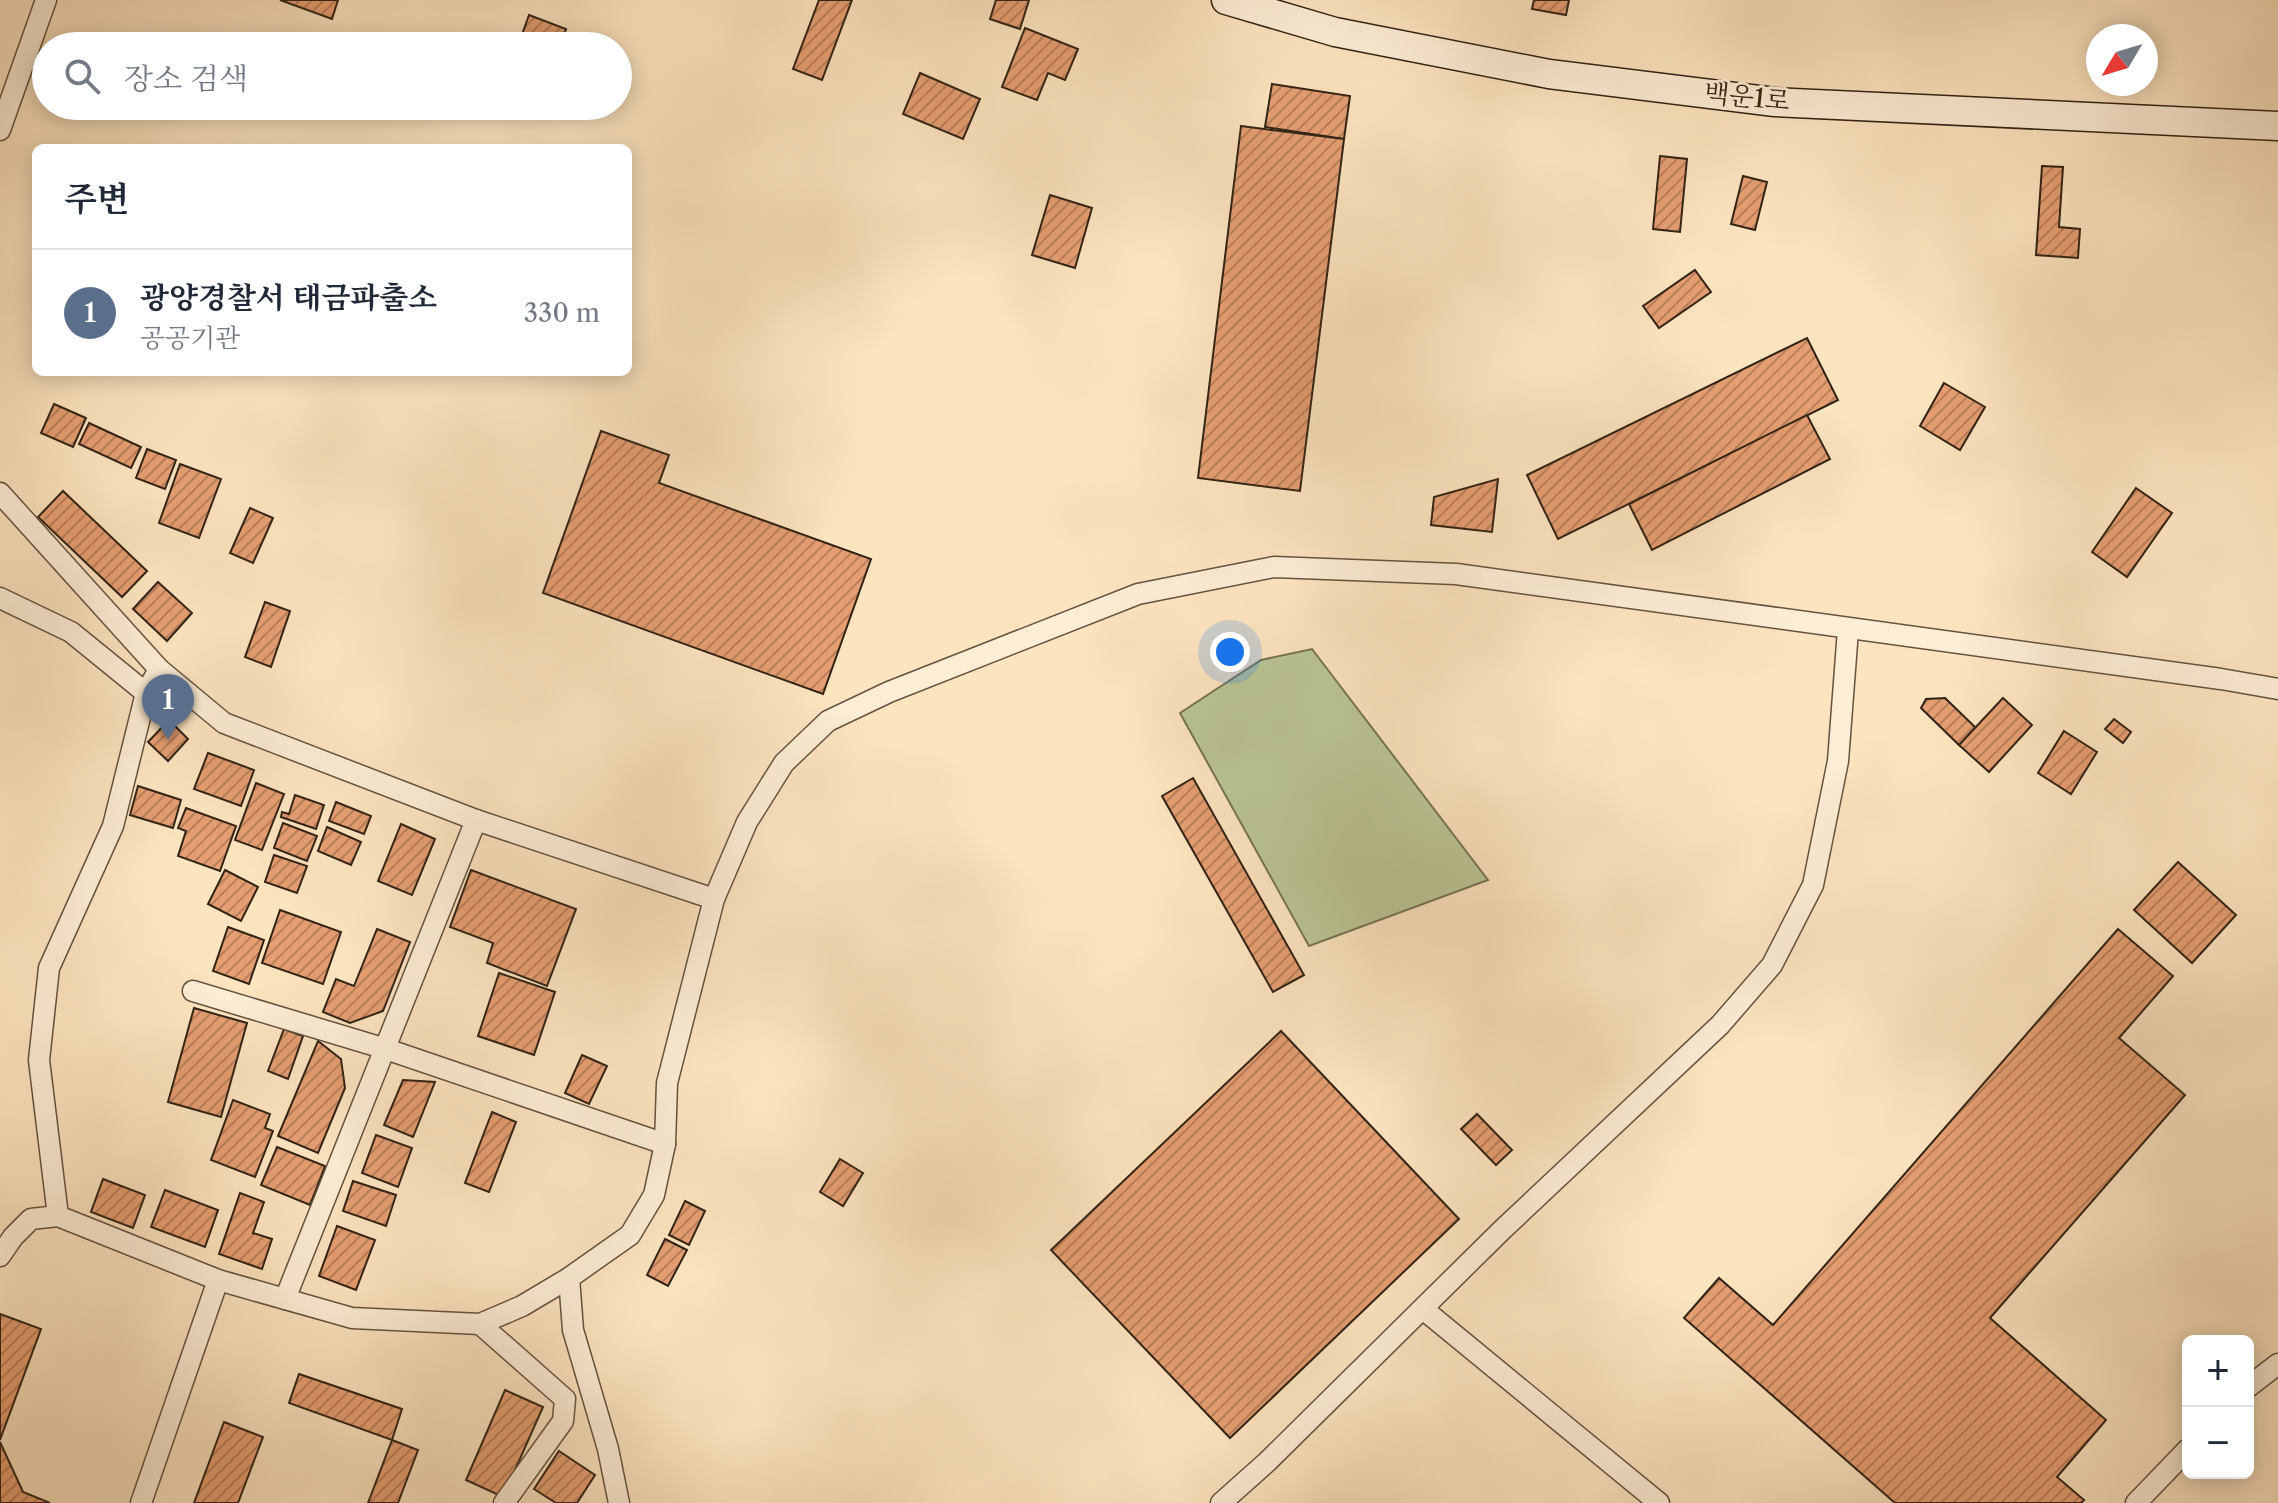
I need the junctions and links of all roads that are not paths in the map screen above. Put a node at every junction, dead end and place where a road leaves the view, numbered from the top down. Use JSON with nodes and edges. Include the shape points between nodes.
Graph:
{"nodes":[{"id":1,"x":46,"y":0,"type":"edge"},
{"id":2,"x":1226,"y":0,"type":"edge"},
{"id":3,"x":35,"y":32,"type":"edge"},
{"id":4,"x":32,"y":40,"type":"edge"},
{"id":5,"x":2278,"y":126,"type":"edge"},
{"id":6,"x":0,"y":130,"type":"edge"},
{"id":7,"x":0,"y":493,"type":"edge"},
{"id":8,"x":0,"y":598,"type":"edge"},
{"id":9,"x":1848,"y":630,"type":"junction"},
{"id":10,"x":159,"y":669,"type":"junction"},
{"id":11,"x":2278,"y":689,"type":"edge"},
{"id":12,"x":146,"y":693,"type":"junction"},
{"id":13,"x":476,"y":820,"type":"junction"},
{"id":14,"x":714,"y":899,"type":"junction"},
{"id":15,"x":193,"y":991,"type":"dead end"},
{"id":16,"x":386,"y":1049,"type":"junction"},
{"id":17,"x":665,"y":1144,"type":"junction"},
{"id":18,"x":58,"y":1216,"type":"junction"},
{"id":19,"x":0,"y":1256,"type":"edge"},
{"id":20,"x":569,"y":1278,"type":"junction"},
{"id":21,"x":218,"y":1280,"type":"junction"},
{"id":22,"x":285,"y":1299,"type":"junction"},
{"id":23,"x":1423,"y":1309,"type":"junction"},
{"id":24,"x":480,"y":1324,"type":"junction"},
{"id":25,"x":2278,"y":1364,"type":"edge"},
{"id":26,"x":2254,"y":1382,"type":"edge"},
{"id":27,"x":2182,"y":1455,"type":"edge"},
{"id":28,"x":141,"y":1503,"type":"edge"},
{"id":29,"x":504,"y":1503,"type":"edge"},
{"id":30,"x":619,"y":1503,"type":"edge"},
{"id":31,"x":1221,"y":1503,"type":"edge"},
{"id":32,"x":1659,"y":1503,"type":"edge"},
{"id":33,"x":2136,"y":1503,"type":"edge"}],
"edges":[{"from":1,"to":3,"type":"street"},
{"from":2,"to":5,"type":"main road","name":"백운1로","via":[[1335,32],[1549,74],[1760,100]]},
{"from":4,"to":6,"type":"street"},
{"from":7,"to":10,"type":"street"},
{"from":8,"to":12,"type":"street","via":[[71,632]]},
{"from":9,"to":11,"type":"street"},
{"from":9,"to":14,"type":"street","via":[[1456,574],[1274,567],[1138,594],[828,721],[784,763],[747,822]]},
{"from":9,"to":23,"type":"street","via":[[1838,761],[1813,885],[1772,965],[1720,1025]]},
{"from":10,"to":12,"type":"street"},
{"from":10,"to":13,"type":"street","via":[[224,723]]},
{"from":12,"to":18,"type":"street","via":[[113,826],[49,968],[39,1060]]},
{"from":13,"to":14,"type":"street"},
{"from":13,"to":16,"type":"street"},
{"from":14,"to":17,"type":"street","via":[[667,1083]]},
{"from":15,"to":16,"type":"street"},
{"from":16,"to":17,"type":"street"},
{"from":16,"to":22,"type":"street"},
{"from":17,"to":20,"type":"street","via":[[654,1195],[630,1235]]},
{"from":18,"to":19,"type":"street","via":[[31,1219]]},
{"from":18,"to":21,"type":"street"},
{"from":20,"to":24,"type":"street"},
{"from":20,"to":30,"type":"street","via":[[573,1330]]},
{"from":21,"to":22,"type":"street"},
{"from":21,"to":28,"type":"street"},
{"from":22,"to":24,"type":"street","via":[[352,1318]]},
{"from":23,"to":31,"type":"street"},
{"from":23,"to":32,"type":"street"},
{"from":24,"to":29,"type":"street","via":[[565,1399],[563,1421]]},
{"from":25,"to":26,"type":"street"},
{"from":27,"to":33,"type":"street"}]}
